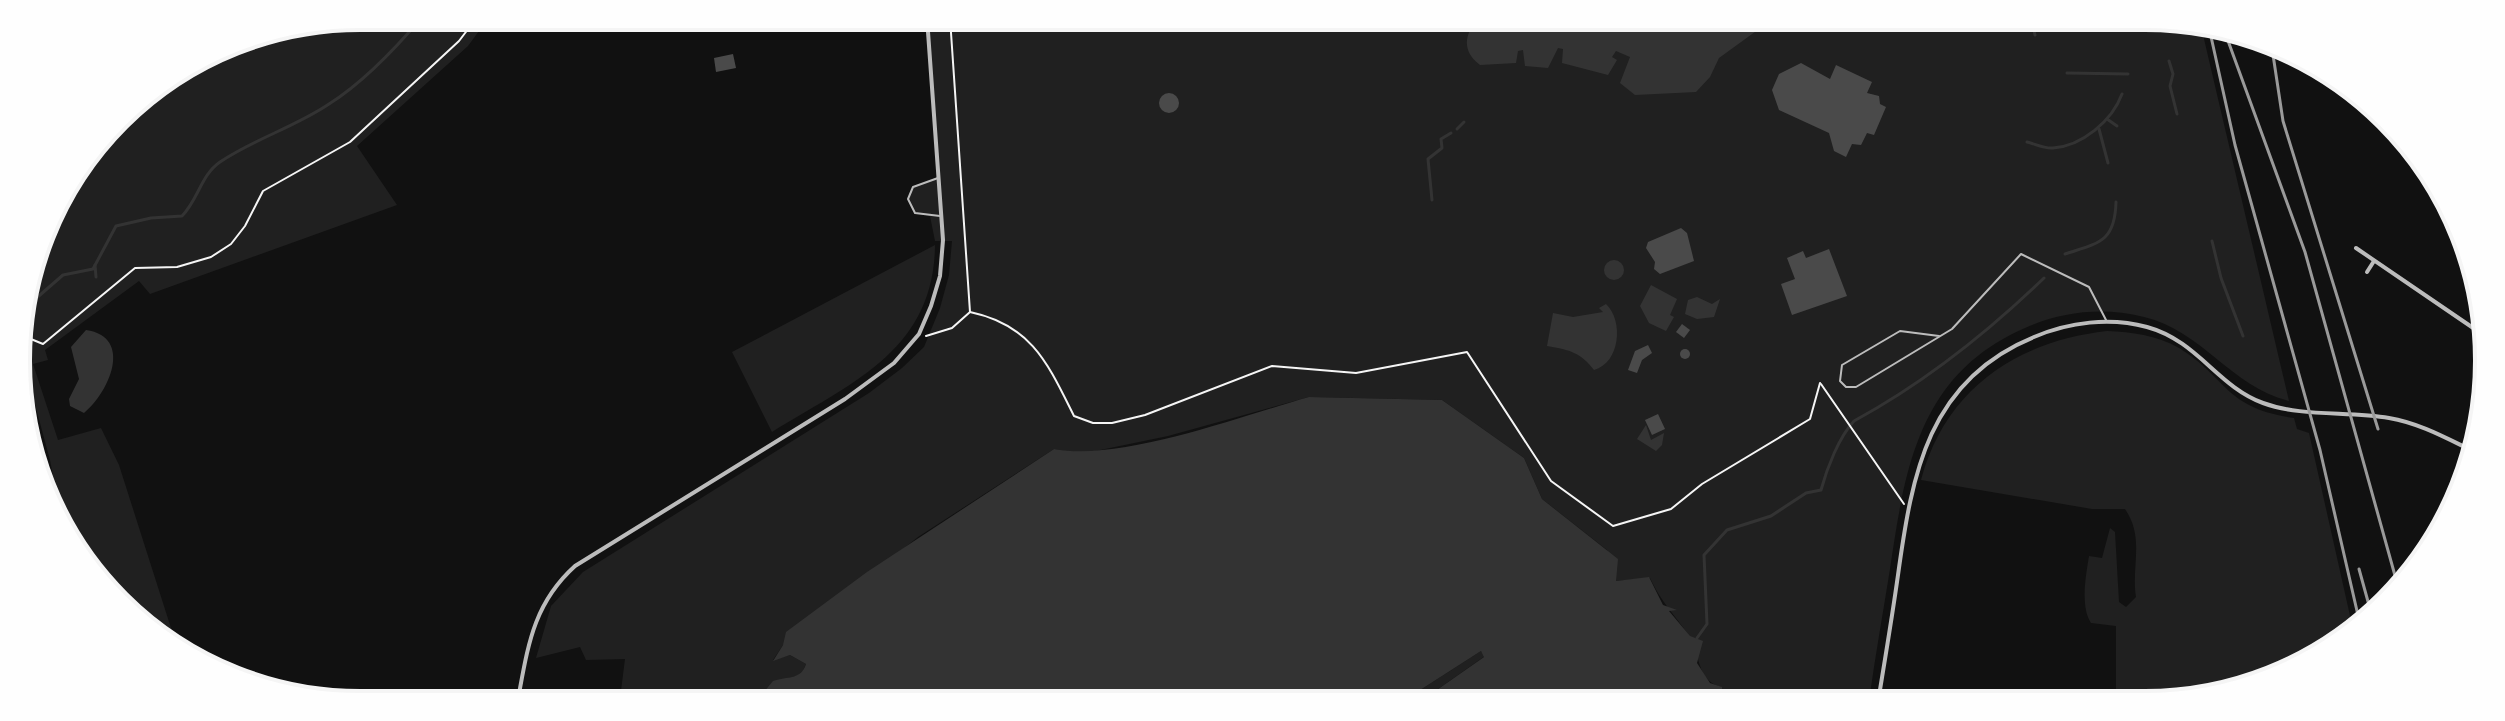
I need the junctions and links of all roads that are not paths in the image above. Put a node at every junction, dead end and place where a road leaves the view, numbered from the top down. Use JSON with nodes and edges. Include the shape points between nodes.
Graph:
{"nodes":[{"id":1,"x":928,"y":30,"type":"edge"},
{"id":2,"x":939,"y":178,"type":"junction"},
{"id":3,"x":942,"y":216,"type":"junction"},
{"id":4,"x":2356,"y":248,"type":"dead end"},
{"id":5,"x":2374,"y":261,"type":"junction"},
{"id":6,"x":2367,"y":272,"type":"dead end"},
{"id":7,"x":2106,"y":321,"type":"junction"},
{"id":8,"x":2473,"y":328,"type":"edge"},
{"id":9,"x":1939,"y":336,"type":"junction"},
{"id":10,"x":2464,"y":447,"type":"edge"},
{"id":11,"x":520,"y":691,"type":"edge"},
{"id":12,"x":1880,"y":691,"type":"edge"}],
"edges":[{"from":1,"to":2,"type":"street"},
{"from":2,"to":3,"type":"street"},
{"from":2,"to":3,"type":"lane","via":[[913,187],[908,199],[915,213]]},
{"from":3,"to":11,"type":"street","via":[[940,276],[919,334],[876,378],[575,566],[549,592],[534,622]]},
{"from":4,"to":5,"type":"street"},
{"from":5,"to":6,"type":"street"},
{"from":5,"to":8,"type":"street"},
{"from":7,"to":9,"type":"lane","via":[[2089,287],[2021,254],[1976,306]]},
{"from":7,"to":10,"type":"street","via":[[2173,336],[2244,394],[2263,403],[2398,420]]},
{"from":7,"to":12,"type":"street","via":[[2041,334],[2004,352],[1975,373],[1931,431],[1907,508]]},
{"from":9,"to":9,"type":"lane","via":[[1900,331],[1842,365],[1840,381],[1856,387]]}]}
